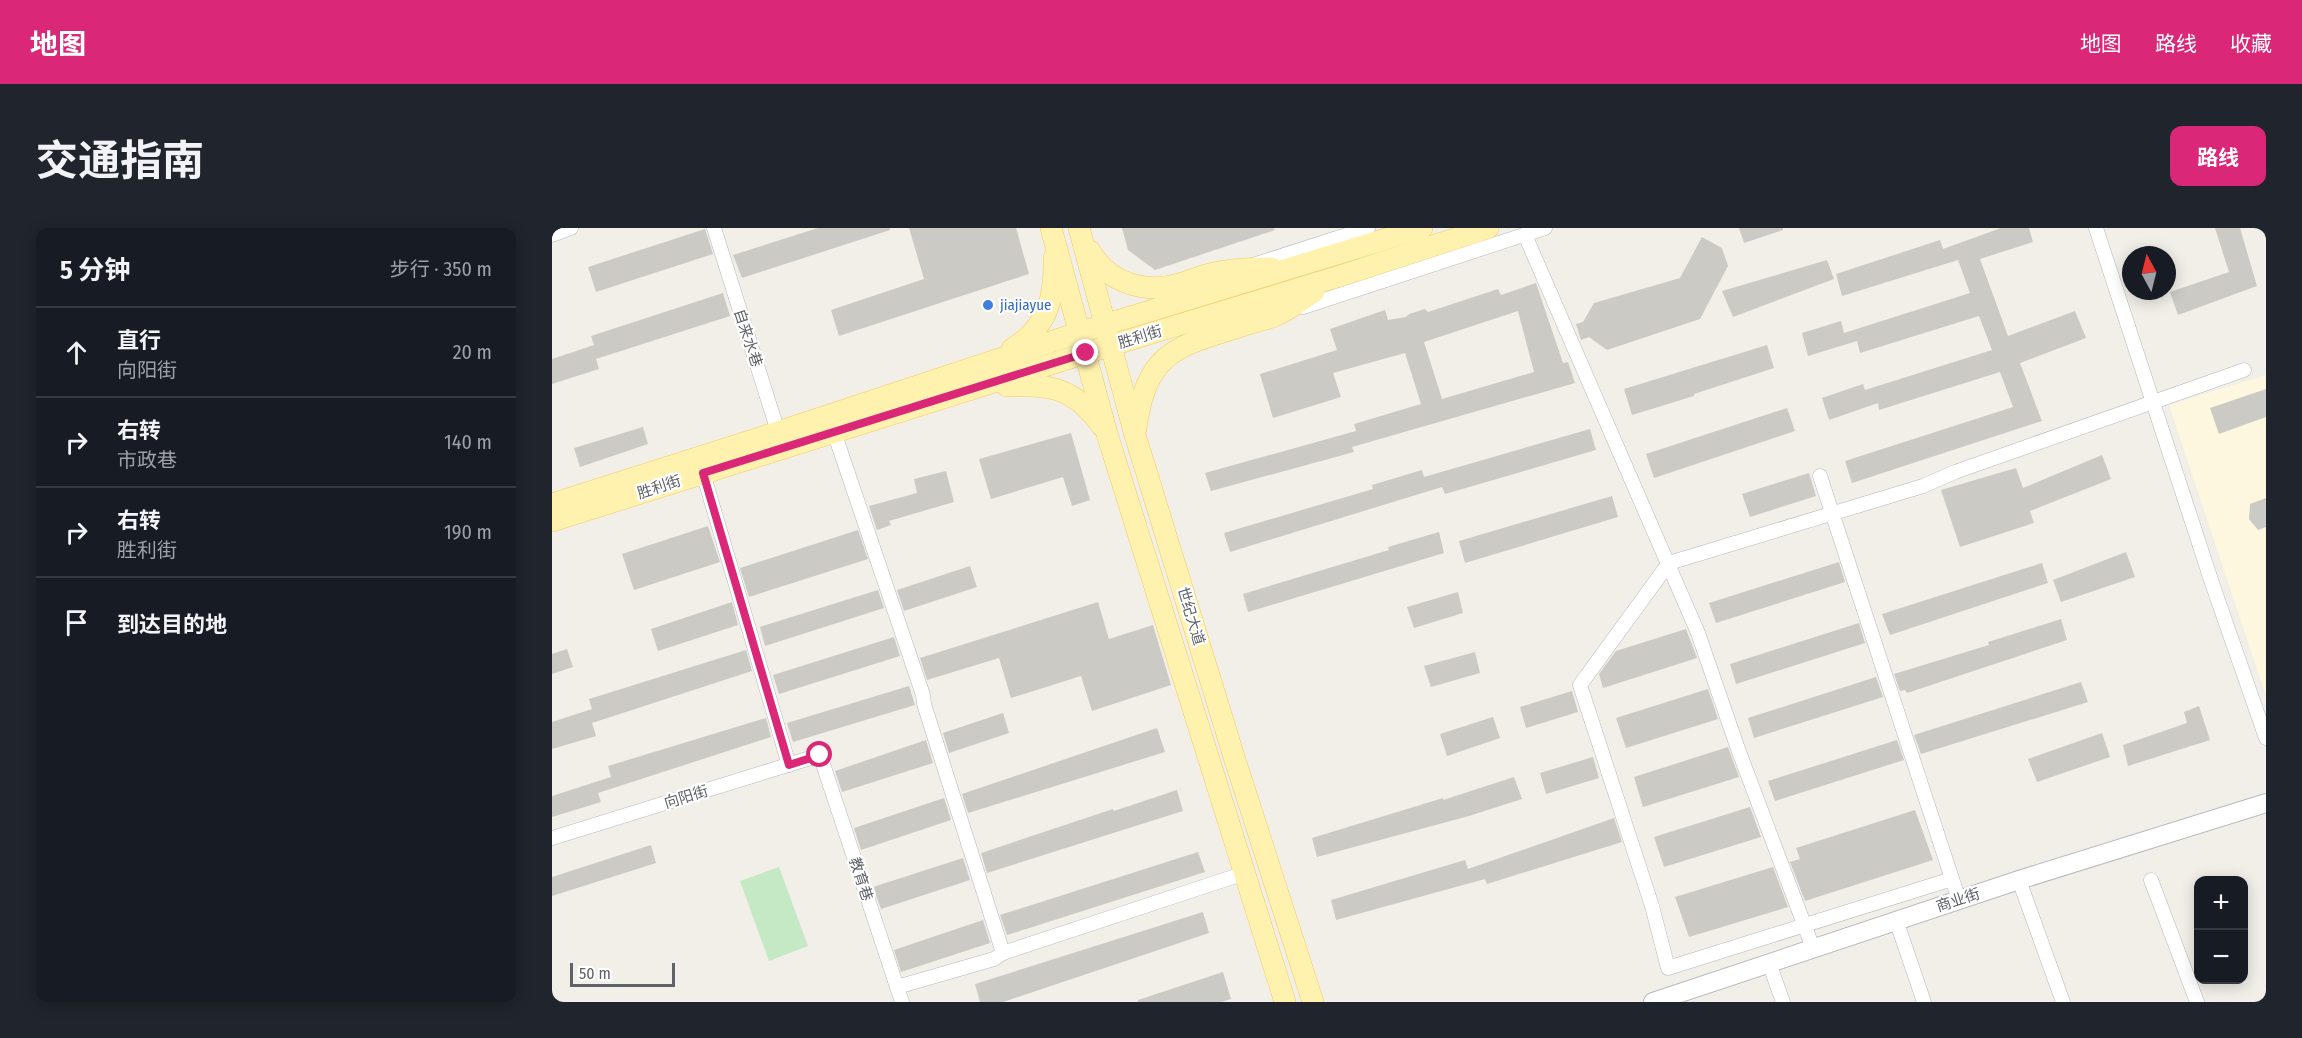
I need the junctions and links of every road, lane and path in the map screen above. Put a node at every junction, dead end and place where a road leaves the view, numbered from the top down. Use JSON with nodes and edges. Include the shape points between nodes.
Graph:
{"nodes":[{"id":1,"x":571,"y":228,"type":"edge"},
{"id":2,"x":714,"y":228,"type":"edge"},
{"id":3,"x":1368,"y":228,"type":"edge"},
{"id":4,"x":1422,"y":228,"type":"edge"},
{"id":5,"x":1488,"y":228,"type":"edge"},
{"id":6,"x":1545,"y":228,"type":"edge"},
{"id":7,"x":2096,"y":228,"type":"edge"},
{"id":8,"x":1080,"y":230,"type":"edge"},
{"id":9,"x":1052,"y":232,"type":"edge"},
{"id":10,"x":552,"y":235,"type":"edge"},
{"id":11,"x":1525,"y":235,"type":"junction"},
{"id":12,"x":1242,"y":268,"type":"junction"},
{"id":13,"x":1295,"y":268,"type":"junction"},
{"id":14,"x":1340,"y":276,"type":"junction"},
{"id":15,"x":1278,"y":315,"type":"junction"},
{"id":16,"x":1107,"y":325,"type":"junction"},
{"id":17,"x":1081,"y":332,"type":"junction"},
{"id":18,"x":1111,"y":346,"type":"junction"},
{"id":19,"x":1086,"y":353,"type":"junction"},
{"id":20,"x":2244,"y":370,"type":"dead end"},
{"id":21,"x":965,"y":381,"type":"junction"},
{"id":22,"x":2153,"y":402,"type":"junction"},
{"id":23,"x":834,"y":432,"type":"junction"},
{"id":24,"x":1107,"y":435,"type":"junction"},
{"id":25,"x":1135,"y":435,"type":"junction"},
{"id":26,"x":780,"y":440,"type":"junction"},
{"id":27,"x":703,"y":473,"type":"junction"},
{"id":28,"x":1820,"y":476,"type":"dead end"},
{"id":29,"x":552,"y":504,"type":"edge"},
{"id":30,"x":1833,"y":514,"type":"junction"},
{"id":31,"x":552,"y":521,"type":"edge"},
{"id":32,"x":1669,"y":563,"type":"junction"},
{"id":33,"x":2266,"y":738,"type":"edge"},
{"id":34,"x":820,"y":755,"type":"joint"},
{"id":35,"x":789,"y":765,"type":"junction"},
{"id":36,"x":2266,"y":803,"type":"edge"},
{"id":37,"x":552,"y":838,"type":"edge"},
{"id":38,"x":1245,"y":873,"type":"junction"},
{"id":39,"x":1952,"y":879,"type":"junction"},
{"id":40,"x":2019,"y":879,"type":"junction"},
{"id":41,"x":2151,"y":880,"type":"dead end"},
{"id":42,"x":1959,"y":900,"type":"junction"},
{"id":43,"x":1896,"y":920,"type":"junction"},
{"id":44,"x":1813,"y":948,"type":"junction"},
{"id":45,"x":1003,"y":953,"type":"junction"},
{"id":46,"x":1769,"y":963,"type":"junction"},
{"id":47,"x":897,"y":987,"type":"junction"},
{"id":48,"x":902,"y":1002,"type":"edge"},
{"id":49,"x":1285,"y":1002,"type":"edge"},
{"id":50,"x":1313,"y":1002,"type":"edge"},
{"id":51,"x":1653,"y":1002,"type":"edge"},
{"id":52,"x":1783,"y":1002,"type":"edge"},
{"id":53,"x":1924,"y":1002,"type":"edge"},
{"id":54,"x":2063,"y":1002,"type":"edge"},
{"id":55,"x":2197,"y":1002,"type":"edge"}],
"edges":[{"from":1,"to":10,"type":"street"},
{"from":2,"to":26,"type":"street","name":"自来水巷"},
{"from":3,"to":12,"type":"street"},
{"from":4,"to":13,"type":"main road","name":"胜利街"},
{"from":5,"to":14,"type":"main road","name":"胜利街"},
{"from":6,"to":11,"type":"street"},
{"from":7,"to":22,"type":"street"},
{"from":8,"to":12,"type":"main road","via":[[1104,269],[1114,278],[1142,287],[1178,285],[1211,273]]},
{"from":8,"to":16,"type":"main road","name":"世纪大道"},
{"from":9,"to":17,"type":"main road","name":"世纪大道"},
{"from":9,"to":21,"type":"main road","via":[[1052,297],[1037,329]]},
{"from":11,"to":15,"type":"street"},
{"from":11,"to":32,"type":"street"},
{"from":12,"to":13,"type":"main road"},
{"from":13,"to":16,"type":"main road","name":"胜利街"},
{"from":14,"to":15,"type":"main road"},
{"from":14,"to":18,"type":"main road","name":"胜利街"},
{"from":15,"to":25,"type":"main road","via":[[1172,351],[1160,362],[1144,394]]},
{"from":16,"to":17,"type":"main road","name":"胜利街"},
{"from":16,"to":18,"type":"main road","name":"世纪大道"},
{"from":17,"to":19,"type":"main road","name":"世纪大道"},
{"from":17,"to":21,"type":"main road","name":"胜利街"},
{"from":18,"to":19,"type":"main road","name":"胜利街"},
{"from":18,"to":25,"type":"main road","name":"世纪大道"},
{"from":19,"to":21,"type":"main road","name":"胜利街"},
{"from":19,"to":24,"type":"main road","name":"世纪大道"},
{"from":20,"to":22,"type":"street"},
{"from":21,"to":23,"type":"main road","name":"胜利街"},
{"from":21,"to":24,"type":"main road","via":[[1052,387],[1066,392],[1092,413]]},
{"from":21,"to":26,"type":"main road","name":"胜利街"},
{"from":22,"to":30,"type":"street","via":[[1923,486]]},
{"from":22,"to":33,"type":"street"},
{"from":23,"to":26,"type":"main road","name":"胜利街"},
{"from":23,"to":45,"type":"street","via":[[923,695]]},
{"from":24,"to":38,"type":"main road","name":"世纪大道"},
{"from":25,"to":50,"type":"main road","name":"世纪大道"},
{"from":26,"to":27,"type":"main road","name":"胜利街"},
{"from":26,"to":29,"type":"main road","name":"胜利街"},
{"from":27,"to":31,"type":"main road","name":"胜利街"},
{"from":27,"to":35,"type":"street"},
{"from":28,"to":30,"type":"street"},
{"from":30,"to":32,"type":"street"},
{"from":30,"to":39,"type":"street"},
{"from":32,"to":39,"type":"street","via":[[1580,685],[1652,906],[1668,968]]},
{"from":32,"to":44,"type":"street"},
{"from":34,"to":35,"type":"street","name":"向阳街"},
{"from":34,"to":47,"type":"street","name":"教育巷"},
{"from":35,"to":37,"type":"street","name":"向阳街"},
{"from":36,"to":40,"type":"street","name":"商业街"},
{"from":38,"to":45,"type":"street"},
{"from":38,"to":49,"type":"main road","name":"世纪大道"},
{"from":39,"to":42,"type":"street"},
{"from":40,"to":42,"type":"street","name":"商业街"},
{"from":40,"to":54,"type":"street"},
{"from":41,"to":55,"type":"street"},
{"from":42,"to":43,"type":"street","name":"商业街"},
{"from":43,"to":44,"type":"street","name":"商业街"},
{"from":43,"to":53,"type":"street"},
{"from":44,"to":46,"type":"street","name":"商业街"},
{"from":45,"to":47,"type":"street"},
{"from":46,"to":51,"type":"street","name":"商业街"},
{"from":46,"to":52,"type":"street"},
{"from":47,"to":48,"type":"street","name":"教育巷"}]}
